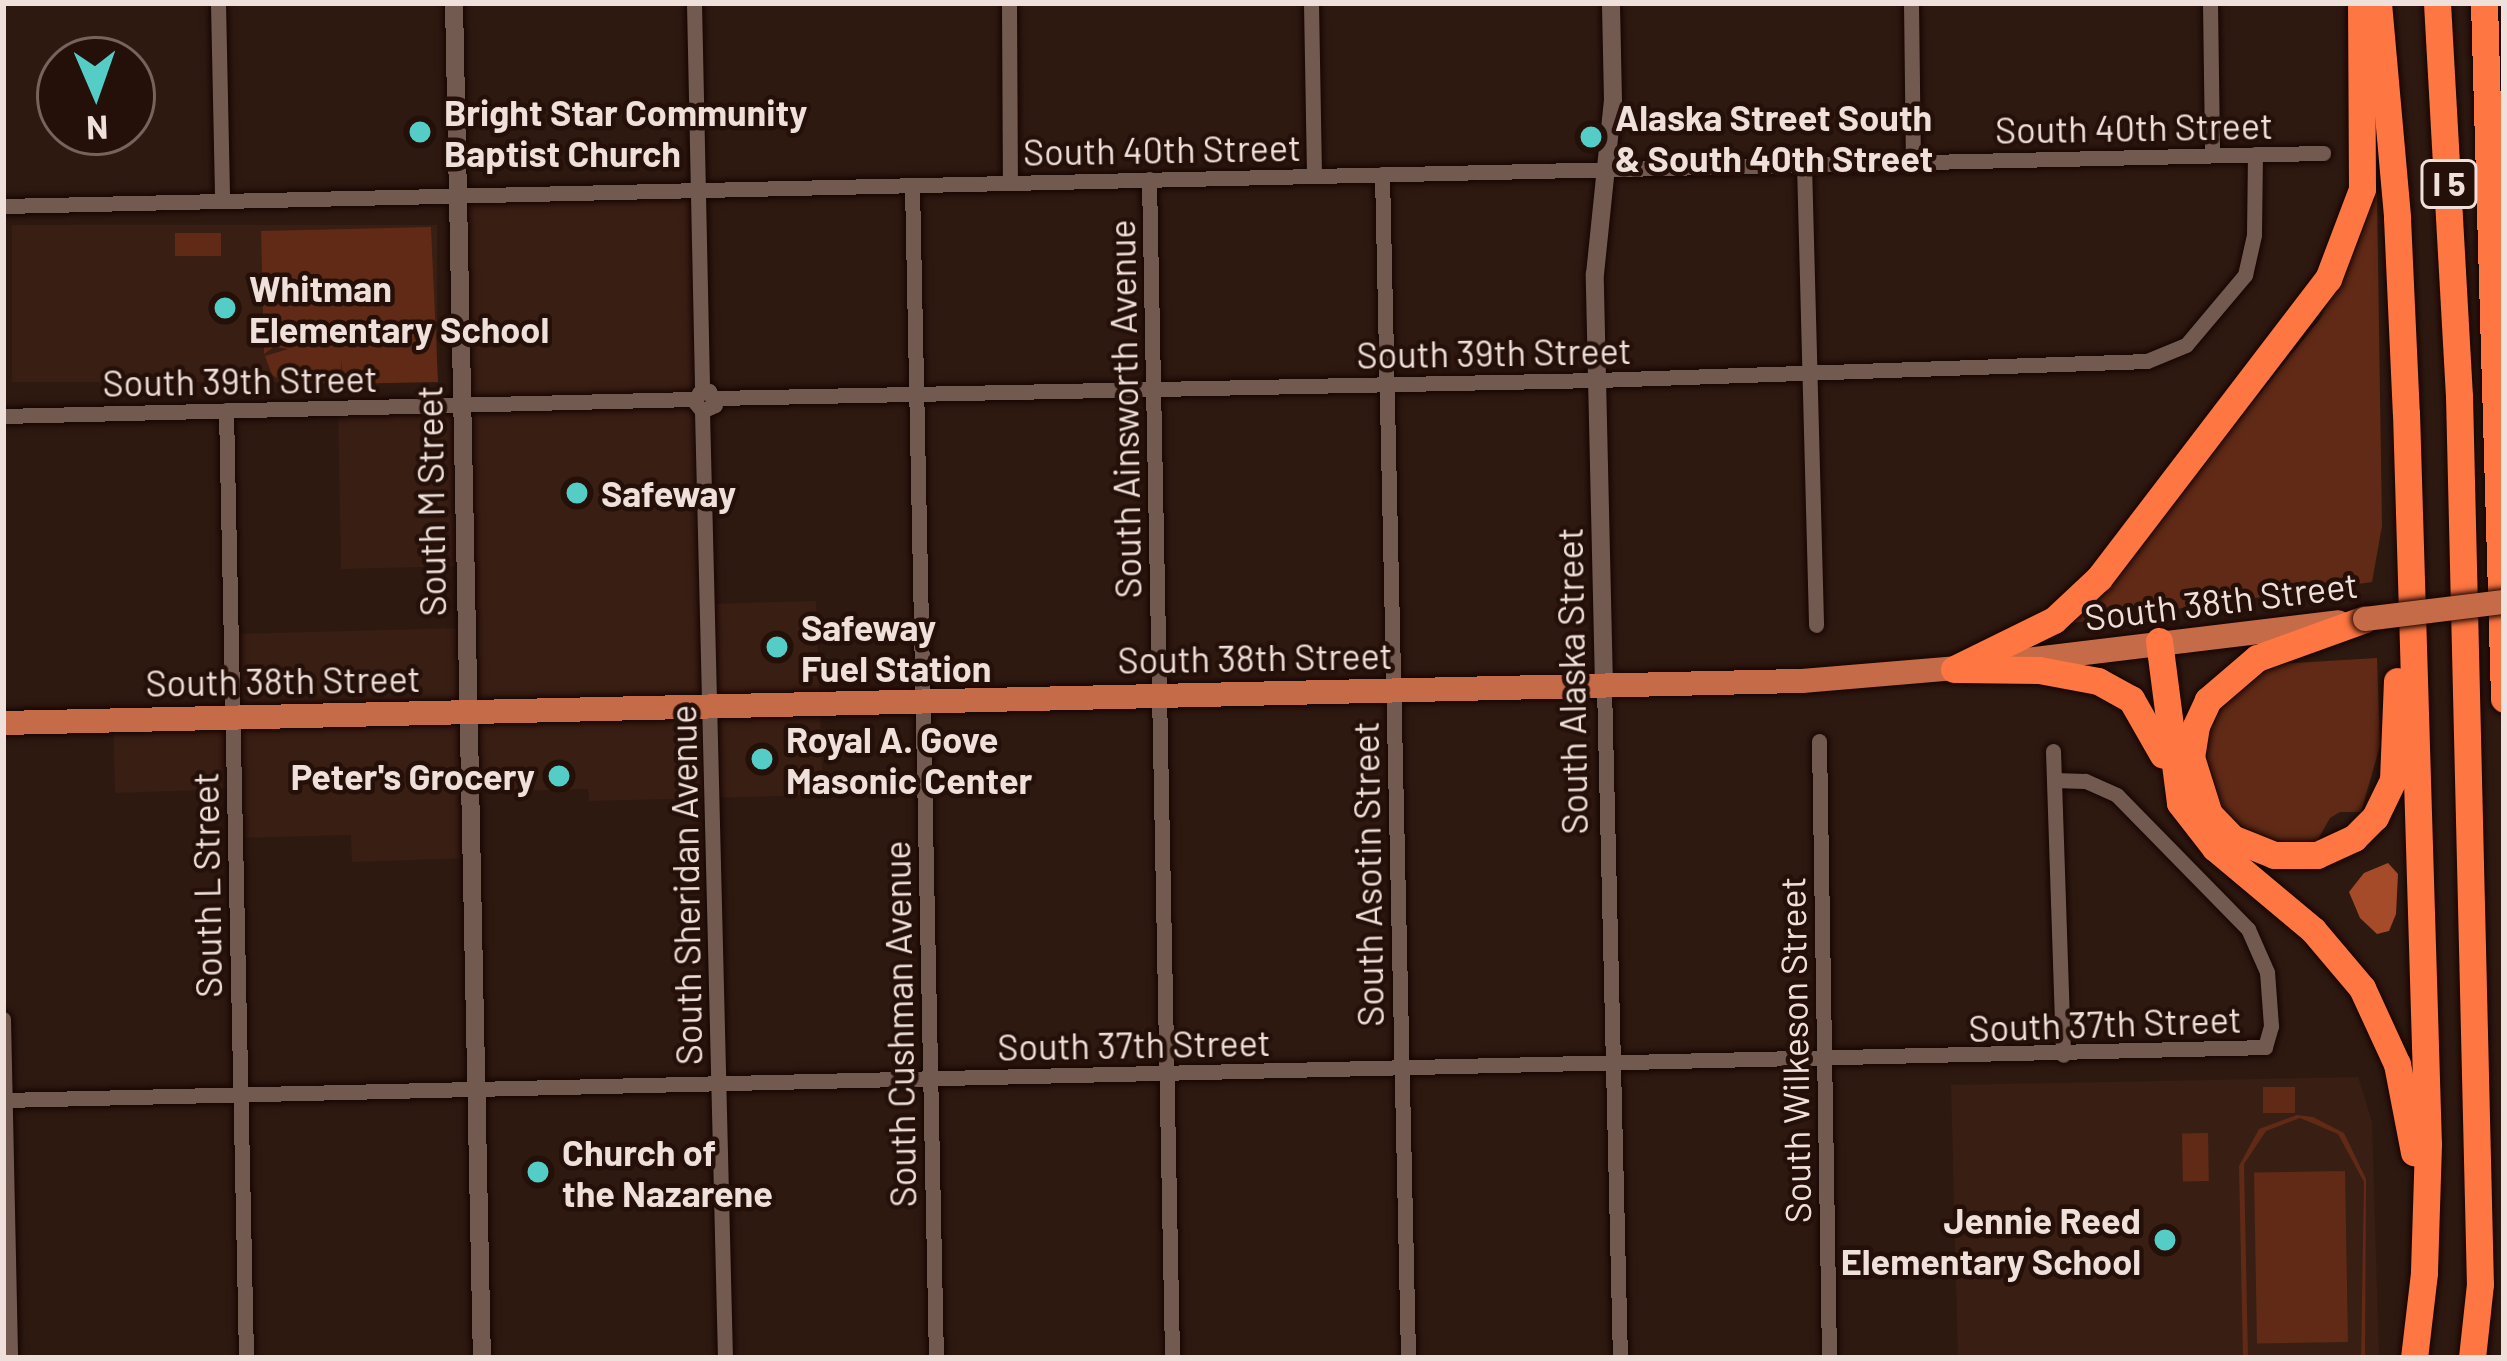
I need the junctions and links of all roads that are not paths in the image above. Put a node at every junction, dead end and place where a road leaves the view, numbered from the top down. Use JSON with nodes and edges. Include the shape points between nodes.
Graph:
{"nodes":[{"id":1,"x":218,"y":3,"type":"edge"},
{"id":2,"x":454,"y":3,"type":"edge"},
{"id":3,"x":694,"y":3,"type":"edge"},
{"id":4,"x":1010,"y":3,"type":"edge"},
{"id":5,"x":1311,"y":3,"type":"edge"},
{"id":6,"x":1611,"y":3,"type":"edge"},
{"id":7,"x":1911,"y":3,"type":"edge"},
{"id":8,"x":2210,"y":3,"type":"edge"},
{"id":9,"x":2361,"y":3,"type":"edge"},
{"id":10,"x":2378,"y":3,"type":"edge"},
{"id":11,"x":2437,"y":3,"type":"edge"},
{"id":12,"x":2484,"y":3,"type":"edge"},
{"id":13,"x":2323,"y":152,"type":"dead end"},
{"id":14,"x":2255,"y":154,"type":"junction"},
{"id":15,"x":2212,"y":155,"type":"junction"},
{"id":16,"x":1912,"y":162,"type":"junction"},
{"id":17,"x":1804,"y":164,"type":"junction"},
{"id":18,"x":1608,"y":169,"type":"junction"},
{"id":19,"x":1382,"y":174,"type":"junction"},
{"id":20,"x":1314,"y":175,"type":"junction"},
{"id":21,"x":1149,"y":179,"type":"junction"},
{"id":22,"x":1010,"y":182,"type":"junction"},
{"id":23,"x":912,"y":185,"type":"junction"},
{"id":24,"x":700,"y":190,"type":"junction"},
{"id":25,"x":459,"y":196,"type":"junction"},
{"id":26,"x":222,"y":201,"type":"junction"},
{"id":27,"x":3,"y":206,"type":"edge"},
{"id":28,"x":1809,"y":374,"type":"junction"},
{"id":29,"x":1598,"y":380,"type":"junction"},
{"id":30,"x":1387,"y":385,"type":"junction"},
{"id":31,"x":1153,"y":389,"type":"junction"},
{"id":32,"x":916,"y":394,"type":"junction"},
{"id":33,"x":704,"y":400,"type":"junction"},
{"id":34,"x":460,"y":405,"type":"junction"},
{"id":35,"x":226,"y":410,"type":"junction"},
{"id":36,"x":2406,"y":413,"type":"junction"},
{"id":37,"x":3,"y":416,"type":"edge"},
{"id":38,"x":2504,"y":602,"type":"edge"},
{"id":39,"x":2366,"y":620,"type":"junction"},
{"id":40,"x":1816,"y":625,"type":"dead end"},
{"id":41,"x":2159,"y":641,"type":"junction"},
{"id":42,"x":1954,"y":669,"type":"junction"},
{"id":43,"x":1604,"y":686,"type":"junction"},
{"id":44,"x":1393,"y":689,"type":"junction"},
{"id":45,"x":1160,"y":695,"type":"junction"},
{"id":46,"x":2504,"y":699,"type":"edge"},
{"id":47,"x":923,"y":701,"type":"junction"},
{"id":48,"x":710,"y":706,"type":"junction"},
{"id":49,"x":467,"y":712,"type":"junction"},
{"id":50,"x":232,"y":718,"type":"junction"},
{"id":51,"x":3,"y":723,"type":"edge"},
{"id":52,"x":1819,"y":741,"type":"dead end"},
{"id":53,"x":2053,"y":751,"type":"dead end"},
{"id":54,"x":2054,"y":780,"type":"junction"},
{"id":55,"x":2175,"y":792,"type":"junction"},
{"id":56,"x":3,"y":1018,"type":"edge"},
{"id":57,"x":2063,"y":1055,"type":"junction"},
{"id":58,"x":1825,"y":1060,"type":"junction"},
{"id":59,"x":1613,"y":1065,"type":"junction"},
{"id":60,"x":1402,"y":1069,"type":"junction"},
{"id":61,"x":1166,"y":1074,"type":"junction"},
{"id":62,"x":930,"y":1078,"type":"junction"},
{"id":63,"x":719,"y":1083,"type":"junction"},
{"id":64,"x":477,"y":1089,"type":"junction"},
{"id":65,"x":241,"y":1094,"type":"junction"},
{"id":66,"x":4,"y":1100,"type":"edge"},
{"id":67,"x":2426,"y":1221,"type":"junction"},
{"id":68,"x":10,"y":1358,"type":"edge"},
{"id":69,"x":246,"y":1358,"type":"edge"},
{"id":70,"x":482,"y":1358,"type":"edge"},
{"id":71,"x":725,"y":1358,"type":"edge"},
{"id":72,"x":936,"y":1358,"type":"edge"},
{"id":73,"x":1172,"y":1358,"type":"edge"},
{"id":74,"x":1408,"y":1358,"type":"edge"},
{"id":75,"x":1620,"y":1358,"type":"edge"},
{"id":76,"x":1829,"y":1358,"type":"edge"},
{"id":77,"x":2414,"y":1358,"type":"edge"},
{"id":78,"x":2472,"y":1358,"type":"edge"}],
"edges":[{"from":1,"to":26,"type":"street"},
{"from":2,"to":25,"type":"street","name":"South M Street"},
{"from":3,"to":24,"type":"street","name":"South Sheridan Avenue"},
{"from":4,"to":22,"type":"street"},
{"from":5,"to":20,"type":"street"},
{"from":6,"to":18,"type":"street","name":"South Alaska Street"},
{"from":7,"to":16,"type":"street"},
{"from":8,"to":15,"type":"street"},
{"from":9,"to":42,"type":"highway","via":[[2362,189],[2307,314],[2087,590],[2036,631]]},
{"from":10,"to":36,"type":"highway"},
{"from":11,"to":78,"type":"highway","number":"I 5","via":[[2459,396],[2480,1284]]},
{"from":12,"to":46,"type":"highway","number":"I 5"},
{"from":13,"to":14,"type":"street","name":"South 40th Street"},
{"from":14,"to":15,"type":"street","name":"South 40th Street"},
{"from":14,"to":28,"type":"street","name":"South 39th Street","via":[[2254,235],[2240,281],[2198,333],[2161,358]]},
{"from":15,"to":16,"type":"street","name":"South 40th Street"},
{"from":16,"to":17,"type":"street","name":"South 40th Street"},
{"from":17,"to":18,"type":"street","name":"South 40th Street"},
{"from":17,"to":28,"type":"street"},
{"from":18,"to":19,"type":"street","name":"South 40th Street"},
{"from":18,"to":29,"type":"street","name":"South Alaska Street","via":[[1596,258]]},
{"from":19,"to":20,"type":"street","name":"South 40th Street"},
{"from":19,"to":30,"type":"street","name":"South Asotin Street"},
{"from":20,"to":21,"type":"street","name":"South 40th Street"},
{"from":21,"to":22,"type":"street","name":"South 40th Street"},
{"from":21,"to":31,"type":"street","name":"South Ainsworth Avenue"},
{"from":22,"to":23,"type":"street","name":"South 40th Street"},
{"from":23,"to":24,"type":"street","name":"South 40th Street"},
{"from":23,"to":32,"type":"street","name":"South Cushman Avenue"},
{"from":24,"to":25,"type":"street","name":"South 40th Street"},
{"from":24,"to":33,"type":"street","name":"South Sheridan Avenue"},
{"from":25,"to":26,"type":"street","name":"South 40th Street"},
{"from":25,"to":34,"type":"street","name":"South M Street"},
{"from":26,"to":27,"type":"street","name":"South 40th Street"},
{"from":28,"to":29,"type":"street","name":"South 39th Street"},
{"from":28,"to":40,"type":"street"},
{"from":29,"to":30,"type":"street","name":"South 39th Street"},
{"from":29,"to":43,"type":"street","name":"South Alaska Street"},
{"from":30,"to":31,"type":"street","name":"South 39th Street"},
{"from":30,"to":44,"type":"street","name":"South Asotin Street"},
{"from":31,"to":32,"type":"street","name":"South 39th Street"},
{"from":31,"to":45,"type":"street","name":"South Ainsworth Avenue"},
{"from":32,"to":33,"type":"street","name":"South 39th Street"},
{"from":32,"to":47,"type":"street","name":"South Cushman Avenue"},
{"from":33,"to":34,"type":"street","name":"South 39th Street"},
{"from":33,"to":48,"type":"street","name":"South Sheridan Avenue"},
{"from":34,"to":35,"type":"street","name":"South 39th Street"},
{"from":34,"to":49,"type":"street","name":"South M Street"},
{"from":35,"to":37,"type":"street","name":"South 39th Street"},
{"from":35,"to":50,"type":"street","name":"South L Street"},
{"from":36,"to":39,"type":"highway","via":[[2395,762],[2387,797],[2354,838],[2317,855],[2274,855],[2232,838],[2203,804],[2193,773],[2192,740],[2208,700],[2257,658]]},
{"from":36,"to":67,"type":"highway"},
{"from":38,"to":39,"type":"main road","name":"South 38th Street","bridge":true},
{"from":39,"to":41,"type":"main road","name":"South 38th Street"},
{"from":41,"to":42,"type":"main road","name":"South 38th Street"},
{"from":41,"to":55,"type":"highway"},
{"from":42,"to":43,"type":"main road","name":"South 38th Street"},
{"from":42,"to":55,"type":"highway","via":[[2038,670],[2117,689],[2151,729]]},
{"from":43,"to":44,"type":"main road","name":"South 38th Street"},
{"from":43,"to":59,"type":"street","name":"South Alaska Street"},
{"from":44,"to":45,"type":"main road","name":"South 38th Street"},
{"from":44,"to":60,"type":"street","name":"South Asotin Street"},
{"from":45,"to":47,"type":"main road","name":"South 38th Street"},
{"from":45,"to":61,"type":"street","name":"South Ainsworth Avenue"},
{"from":47,"to":48,"type":"main road","name":"South 38th Street"},
{"from":47,"to":62,"type":"street","name":"South Cushman Avenue"},
{"from":48,"to":49,"type":"main road","name":"South 38th Street"},
{"from":48,"to":63,"type":"street","name":"South Sheridan Avenue"},
{"from":49,"to":50,"type":"main road","name":"South 38th Street"},
{"from":49,"to":64,"type":"street","name":"South M Street"},
{"from":50,"to":51,"type":"main road","name":"South 38th Street"},
{"from":50,"to":65,"type":"street","name":"South L Street"},
{"from":52,"to":58,"type":"street","name":"South Wilkeson Street"},
{"from":53,"to":54,"type":"street"},
{"from":54,"to":57,"type":"street"},
{"from":54,"to":57,"type":"street","name":"South 37th Street","via":[[2093,783],[2117,795],[2248,928],[2267,972],[2271,1031],[2265,1047]]},
{"from":55,"to":67,"type":"highway","via":[[2201,834],[2313,930],[2376,1011],[2404,1092]]},
{"from":56,"to":66,"type":"street"},
{"from":57,"to":58,"type":"street","name":"South 37th Street"},
{"from":58,"to":59,"type":"street","name":"South 37th Street"},
{"from":58,"to":76,"type":"street","name":"South Wilkeson Street"},
{"from":59,"to":60,"type":"street","name":"South 37th Street"},
{"from":59,"to":75,"type":"street","name":"South Alaska Street"},
{"from":60,"to":61,"type":"street","name":"South 37th Street"},
{"from":60,"to":74,"type":"street","name":"South Asotin Street"},
{"from":61,"to":62,"type":"street","name":"South 37th Street"},
{"from":61,"to":73,"type":"street","name":"South Ainsworth Avenue"},
{"from":62,"to":63,"type":"street","name":"South 37th Street"},
{"from":62,"to":72,"type":"street","name":"South Cushman Avenue"},
{"from":63,"to":64,"type":"street","name":"South 37th Street"},
{"from":63,"to":71,"type":"street","name":"South Sheridan Avenue"},
{"from":64,"to":65,"type":"street","name":"South 37th Street"},
{"from":64,"to":70,"type":"street","name":"South M Street"},
{"from":65,"to":66,"type":"street","name":"South 37th Street"},
{"from":65,"to":69,"type":"street","name":"South L Street"},
{"from":66,"to":68,"type":"street"},
{"from":67,"to":77,"type":"highway"}]}
